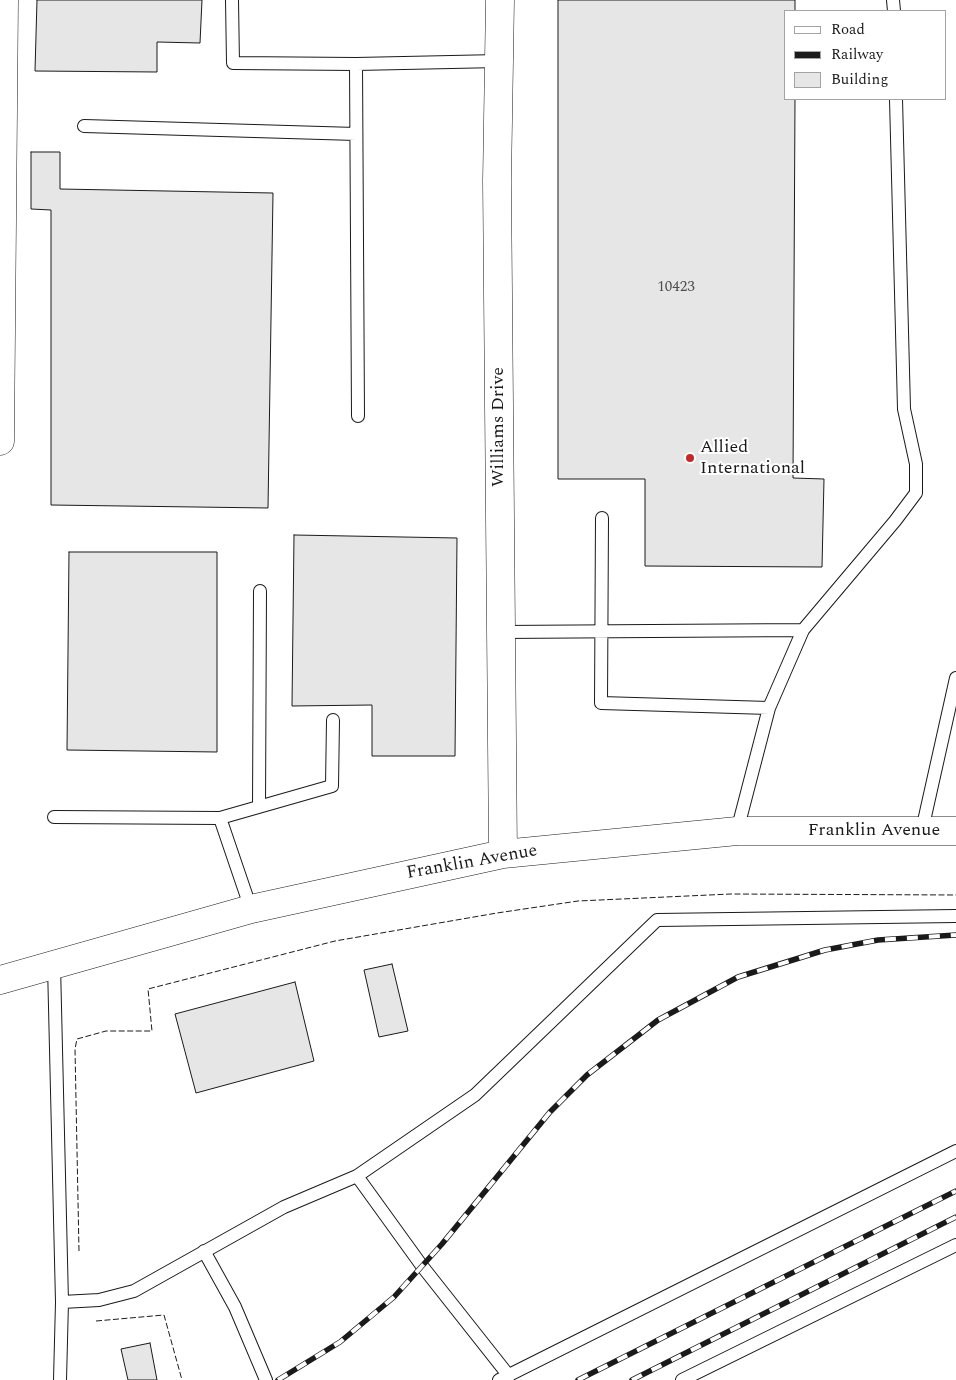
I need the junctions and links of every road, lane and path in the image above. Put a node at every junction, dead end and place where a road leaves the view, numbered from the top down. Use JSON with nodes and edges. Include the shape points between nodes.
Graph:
{"nodes":[{"id":1,"x":4,"y":0,"type":"edge"},
{"id":2,"x":232,"y":0,"type":"edge"},
{"id":3,"x":500,"y":0,"type":"edge"},
{"id":4,"x":499,"y":61,"type":"junction"},
{"id":5,"x":356,"y":64,"type":"junction"},
{"id":6,"x":896,"y":100,"type":"edge"},
{"id":7,"x":84,"y":126,"type":"dead end"},
{"id":8,"x":356,"y":134,"type":"junction"},
{"id":9,"x":358,"y":416,"type":"dead end"},
{"id":10,"x":0,"y":441,"type":"edge"},
{"id":11,"x":602,"y":518,"type":"dead end"},
{"id":12,"x":260,"y":591,"type":"dead end"},
{"id":13,"x":803,"y":630,"type":"junction"},
{"id":14,"x":603,"y":631,"type":"junction"},
{"id":15,"x":501,"y":632,"type":"junction"},
{"id":16,"x":956,"y":678,"type":"edge"},
{"id":17,"x":954,"y":693,"type":"edge"},
{"id":18,"x":769,"y":708,"type":"junction"},
{"id":19,"x":334,"y":720,"type":"dead end"},
{"id":20,"x":259,"y":807,"type":"junction"},
{"id":21,"x":54,"y":817,"type":"dead end"},
{"id":22,"x":220,"y":818,"type":"junction"},
{"id":23,"x":737,"y":830,"type":"junction"},
{"id":24,"x":922,"y":830,"type":"junction"},
{"id":25,"x":956,"y":831,"type":"edge"},
{"id":26,"x":502,"y":854,"type":"junction"},
{"id":27,"x":251,"y":909,"type":"junction"},
{"id":28,"x":956,"y":916,"type":"edge"},
{"id":29,"x":54,"y":965,"type":"junction"},
{"id":30,"x":0,"y":980,"type":"edge"},
{"id":31,"x":956,"y":1151,"type":"edge"},
{"id":32,"x":357,"y":1176,"type":"junction"},
{"id":33,"x":956,"y":1245,"type":"edge"},
{"id":34,"x":204,"y":1251,"type":"junction"},
{"id":35,"x":62,"y":1302,"type":"junction"},
{"id":36,"x":504,"y":1378,"type":"edge"},
{"id":37,"x":60,"y":1380,"type":"edge"},
{"id":38,"x":266,"y":1380,"type":"edge"},
{"id":39,"x":682,"y":1380,"type":"edge"}],
"edges":[{"from":1,"to":10,"type":"main road"},
{"from":2,"to":5,"type":"lane","via":[[233,62]]},
{"from":3,"to":4,"type":"main road","name":"Williams Drive"},
{"from":4,"to":5,"type":"lane"},
{"from":4,"to":15,"type":"main road","name":"Williams Drive"},
{"from":5,"to":8,"type":"lane"},
{"from":6,"to":13,"type":"lane","via":[[904,409],[916,464],[916,493]]},
{"from":7,"to":8,"type":"lane"},
{"from":8,"to":9,"type":"lane"},
{"from":11,"to":14,"type":"lane"},
{"from":12,"to":20,"type":"lane"},
{"from":13,"to":14,"type":"lane"},
{"from":13,"to":18,"type":"lane"},
{"from":14,"to":15,"type":"lane"},
{"from":14,"to":18,"type":"lane","via":[[602,703]]},
{"from":15,"to":26,"type":"main road","name":"Williams Drive"},
{"from":16,"to":17,"type":"lane"},
{"from":17,"to":24,"type":"lane"},
{"from":18,"to":23,"type":"lane"},
{"from":19,"to":20,"type":"lane","via":[[332,786]]},
{"from":20,"to":22,"type":"lane"},
{"from":21,"to":22,"type":"lane"},
{"from":22,"to":27,"type":"lane"},
{"from":23,"to":24,"type":"main road","name":"Franklin Avenue"},
{"from":23,"to":26,"type":"main road","name":"Franklin Avenue"},
{"from":24,"to":25,"type":"main road","name":"Franklin Avenue"},
{"from":26,"to":27,"type":"main road","name":"Franklin Avenue"},
{"from":27,"to":29,"type":"main road","name":"Franklin Avenue"},
{"from":28,"to":32,"type":"lane","via":[[658,920],[475,1095]]},
{"from":29,"to":30,"type":"main road","name":"Franklin Avenue"},
{"from":29,"to":35,"type":"lane"},
{"from":31,"to":36,"type":"lane"},
{"from":32,"to":34,"type":"lane","via":[[284,1206]]},
{"from":32,"to":36,"type":"lane"},
{"from":33,"to":39,"type":"lane"},
{"from":34,"to":35,"type":"lane","via":[[134,1291],[99,1300]]},
{"from":34,"to":38,"type":"lane","via":[[235,1307]]},
{"from":35,"to":37,"type":"lane"}]}
